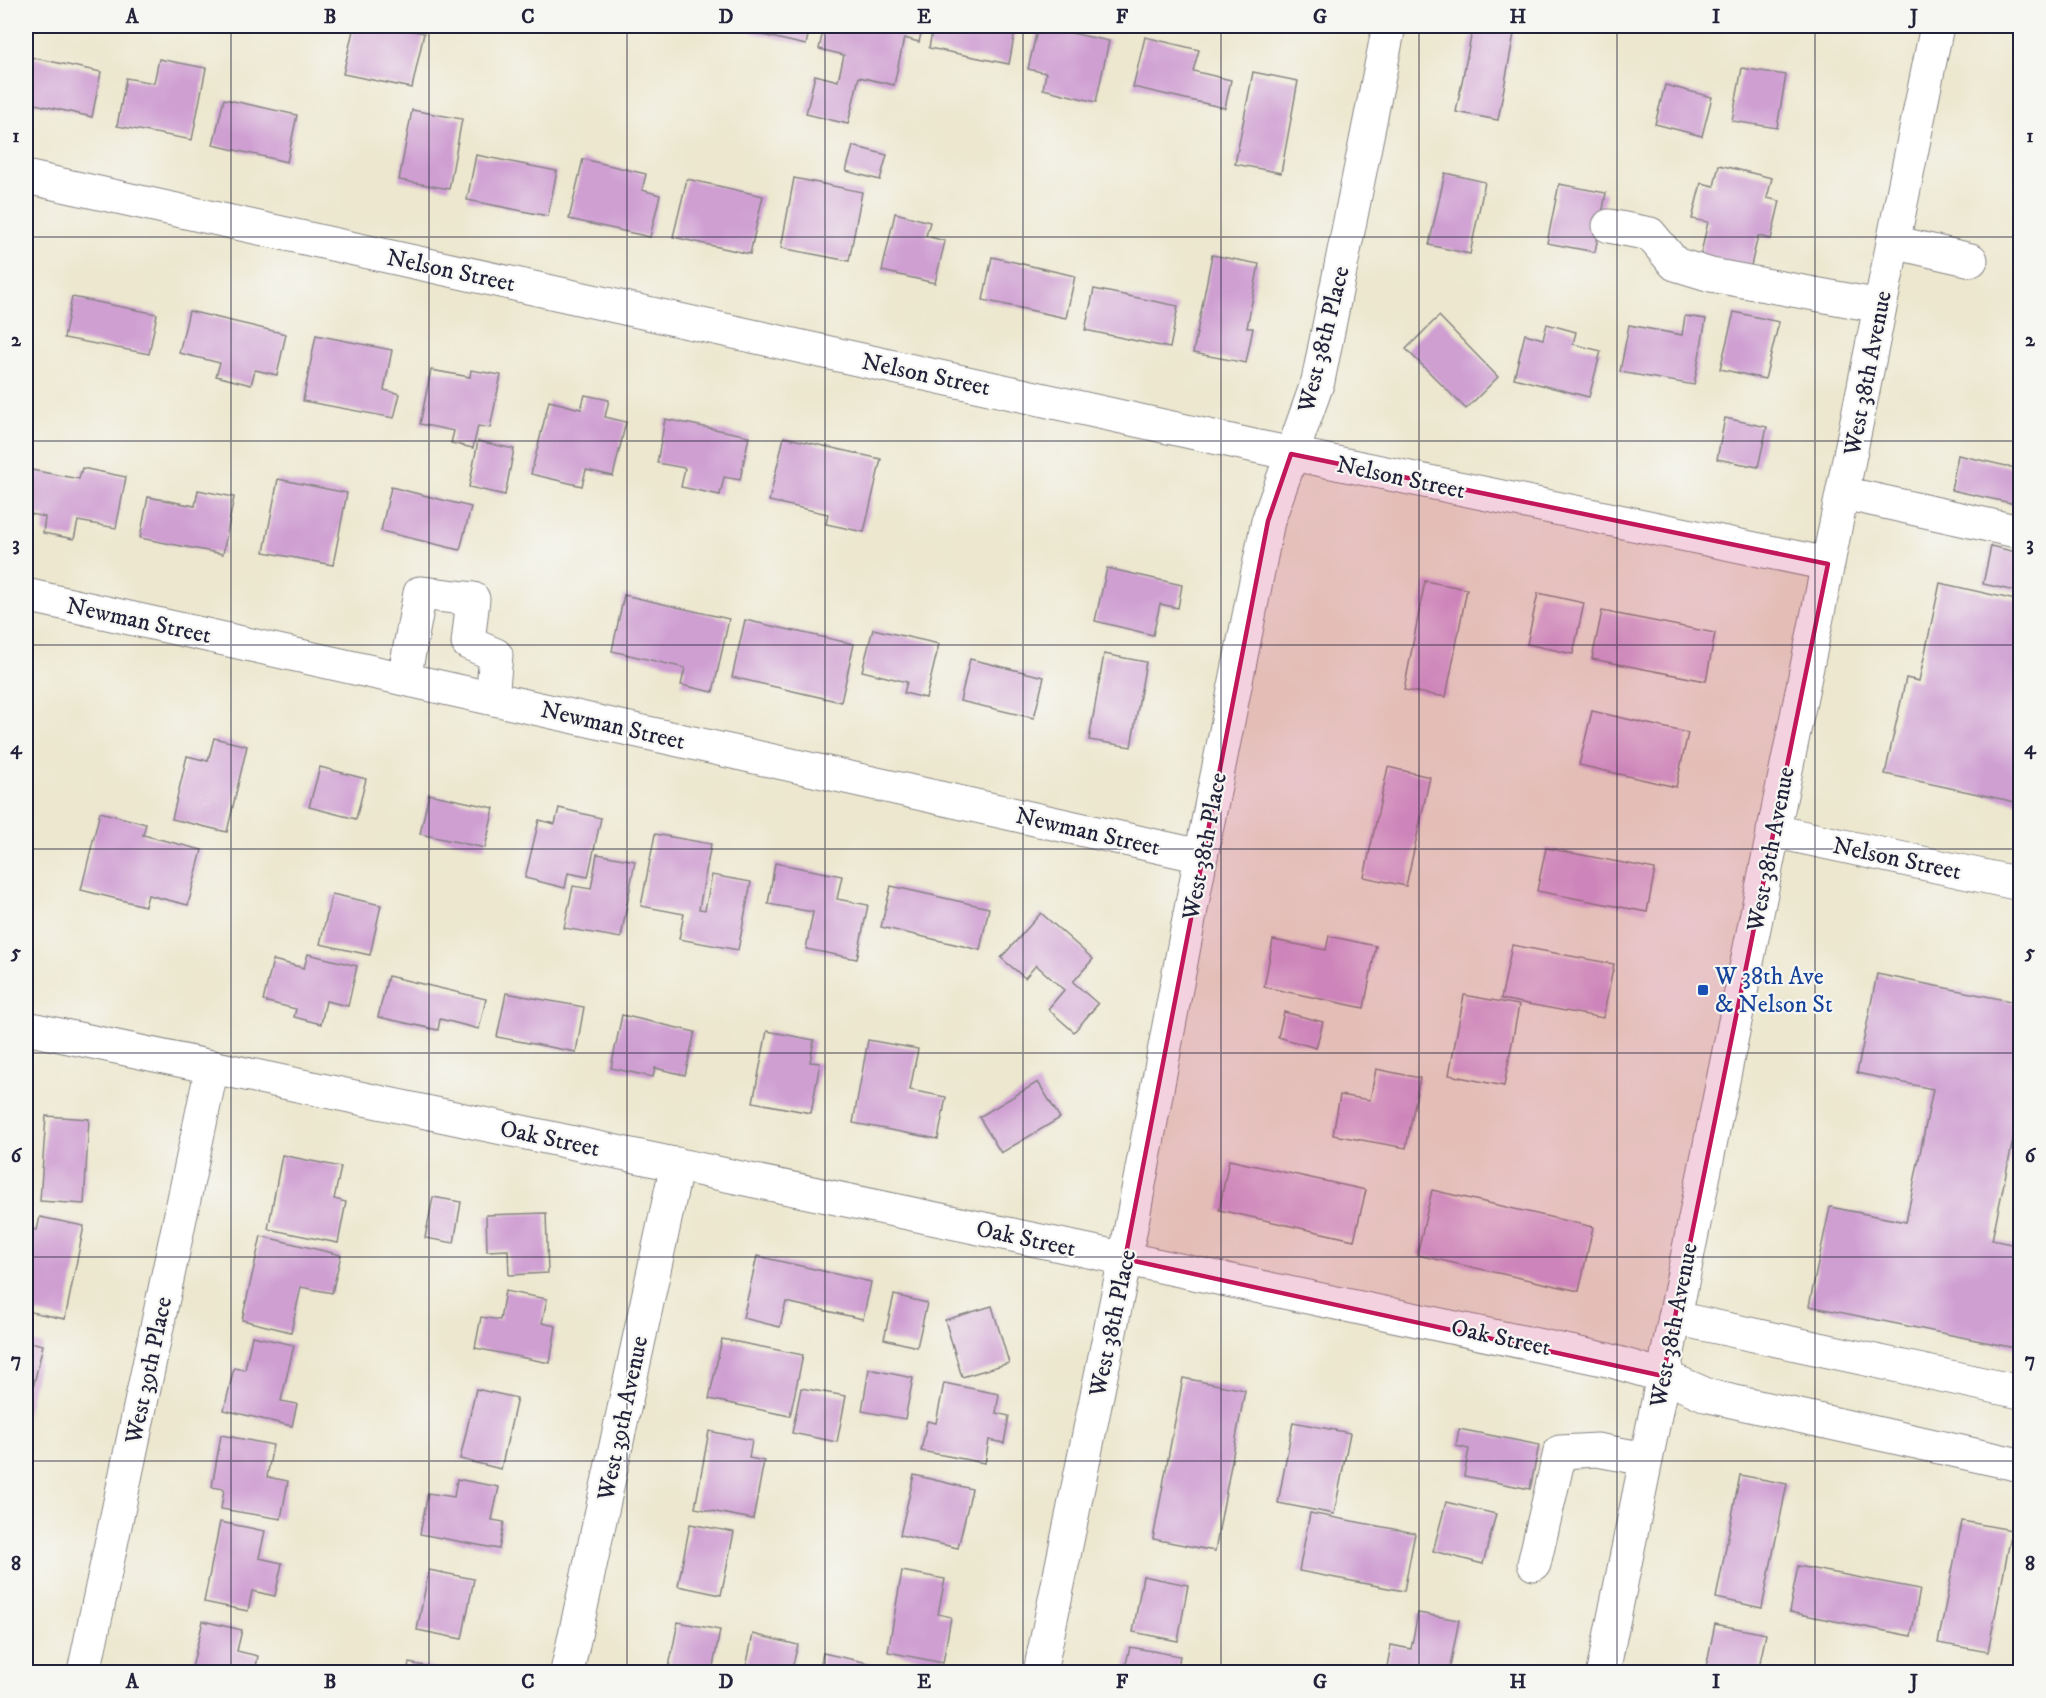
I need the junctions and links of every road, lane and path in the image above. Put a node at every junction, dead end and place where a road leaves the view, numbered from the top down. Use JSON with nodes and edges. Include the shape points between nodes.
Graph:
{"nodes":[{"id":1,"x":1389,"y":26,"type":"edge"},
{"id":2,"x":1937,"y":26,"type":"edge"},
{"id":3,"x":26,"y":177,"type":"edge"},
{"id":4,"x":1609,"y":226,"type":"dead end"},
{"id":5,"x":1893,"y":242,"type":"junction"},
{"id":6,"x":1971,"y":260,"type":"dead end"},
{"id":7,"x":1880,"y":306,"type":"junction"},
{"id":8,"x":1291,"y":454,"type":"junction"},
{"id":9,"x":1843,"y":493,"type":"junction"},
{"id":10,"x":2020,"y":532,"type":"edge"},
{"id":11,"x":1828,"y":564,"type":"junction"},
{"id":12,"x":26,"y":595,"type":"edge"},
{"id":13,"x":404,"y":679,"type":"junction"},
{"id":14,"x":492,"y":698,"type":"junction"},
{"id":15,"x":1773,"y":831,"type":"junction"},
{"id":16,"x":1202,"y":856,"type":"junction"},
{"id":17,"x":2020,"y":884,"type":"edge"},
{"id":18,"x":26,"y":1028,"type":"edge"},
{"id":19,"x":212,"y":1067,"type":"junction"},
{"id":20,"x":677,"y":1164,"type":"junction"},
{"id":21,"x":1125,"y":1259,"type":"junction"},
{"id":22,"x":1675,"y":1318,"type":"junction"},
{"id":23,"x":1663,"y":1376,"type":"junction"},
{"id":24,"x":2020,"y":1392,"type":"edge"},
{"id":25,"x":1646,"y":1459,"type":"junction"},
{"id":26,"x":2020,"y":1465,"type":"edge"},
{"id":27,"x":1534,"y":1564,"type":"dead end"},
{"id":28,"x":84,"y":1672,"type":"edge"},
{"id":29,"x":567,"y":1672,"type":"edge"},
{"id":30,"x":1040,"y":1672,"type":"edge"},
{"id":31,"x":1602,"y":1672,"type":"edge"}],
"edges":[{"from":1,"to":8,"type":"street","name":"West 38th Place","via":[[1318,381]]},
{"from":2,"to":5,"type":"street","name":"West 38th Avenue"},
{"from":3,"to":8,"type":"street","name":"Nelson Street"},
{"from":4,"to":7,"type":"street","via":[[1650,234],[1676,264],[1711,275]]},
{"from":5,"to":6,"type":"street"},
{"from":5,"to":7,"type":"street","name":"West 38th Avenue"},
{"from":7,"to":9,"type":"street","name":"West 38th Avenue"},
{"from":8,"to":11,"type":"street","name":"Nelson Street"},
{"from":8,"to":16,"type":"street","name":"West 38th Place","via":[[1268,521]]},
{"from":9,"to":10,"type":"street"},
{"from":9,"to":11,"type":"street","name":"West 38th Avenue"},
{"from":11,"to":15,"type":"street","name":"West 38th Avenue"},
{"from":12,"to":13,"type":"street","name":"Newman Street"},
{"from":13,"to":14,"type":"street","name":"Newman Street"},
{"from":13,"to":14,"type":"street","via":[[420,593],[473,599],[468,643],[496,655]]},
{"from":14,"to":16,"type":"street","name":"Newman Street"},
{"from":15,"to":17,"type":"street","name":"Nelson Street"},
{"from":15,"to":22,"type":"street","name":"West 38th Avenue"},
{"from":16,"to":21,"type":"street","name":"West 38th Place"},
{"from":18,"to":19,"type":"street","name":"Oak Street"},
{"from":19,"to":20,"type":"street","name":"Oak Street"},
{"from":19,"to":28,"type":"street","name":"West 39th Place"},
{"from":20,"to":21,"type":"street","name":"Oak Street"},
{"from":20,"to":29,"type":"street","name":"West 39th Avenue"},
{"from":21,"to":23,"type":"street","name":"Oak Street","via":[[1608,1360]]},
{"from":21,"to":30,"type":"street","name":"West 38th Place"},
{"from":22,"to":23,"type":"street","name":"West 38th Avenue"},
{"from":22,"to":24,"type":"street"},
{"from":23,"to":25,"type":"street","name":"West 38th Avenue"},
{"from":23,"to":26,"type":"street","name":"Oak Street","via":[[1709,1396]]},
{"from":25,"to":27,"type":"street","via":[[1597,1450],[1560,1452]]},
{"from":25,"to":31,"type":"street","name":"West 38th Avenue"}]}
